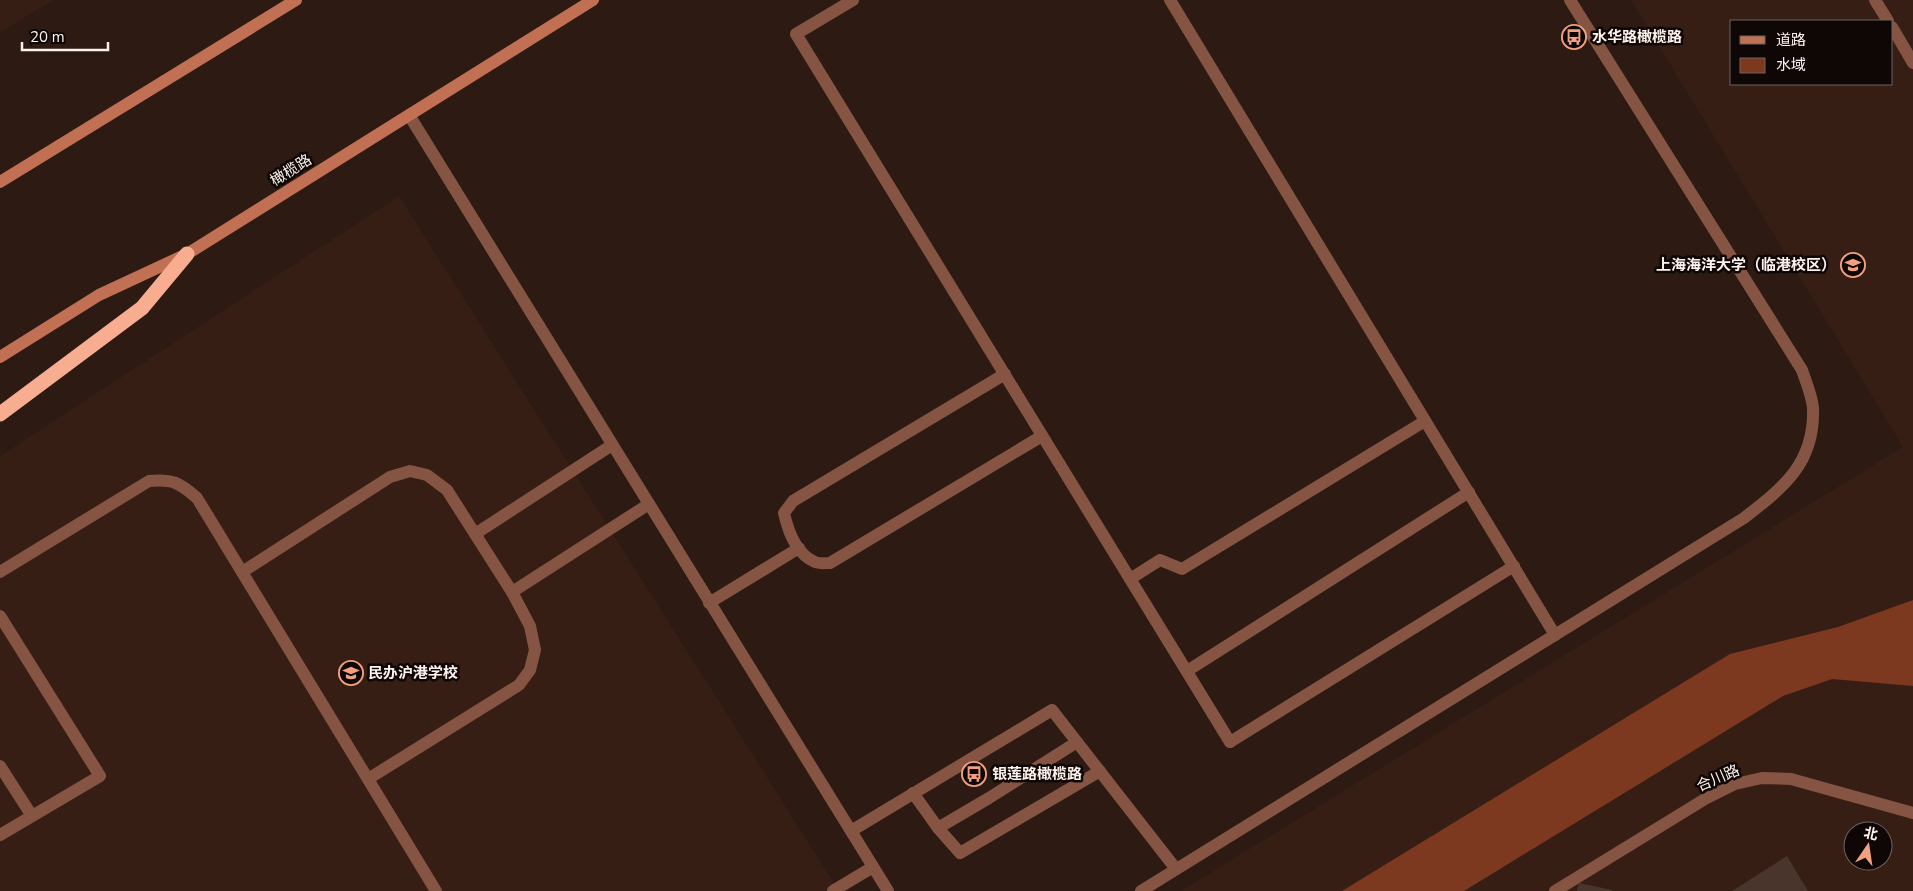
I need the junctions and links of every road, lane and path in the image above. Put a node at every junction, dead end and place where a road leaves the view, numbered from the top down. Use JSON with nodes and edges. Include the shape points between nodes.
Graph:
{"nodes":[{"id":1,"x":296,"y":0,"type":"edge"},
{"id":2,"x":593,"y":0,"type":"edge"},
{"id":3,"x":852,"y":0,"type":"edge"},
{"id":4,"x":1170,"y":0,"type":"edge"},
{"id":5,"x":1570,"y":0,"type":"edge"},
{"id":6,"x":1875,"y":0,"type":"edge"},
{"id":7,"x":1887,"y":20,"type":"edge"},
{"id":8,"x":1893,"y":30,"type":"edge"},
{"id":9,"x":1913,"y":63,"type":"edge"},
{"id":10,"x":409,"y":115,"type":"junction"},
{"id":11,"x":0,"y":182,"type":"edge"},
{"id":12,"x":187,"y":254,"type":"junction"},
{"id":13,"x":0,"y":357,"type":"edge"},
{"id":14,"x":1005,"y":374,"type":"junction"},
{"id":15,"x":0,"y":414,"type":"edge"},
{"id":16,"x":1425,"y":421,"type":"junction"},
{"id":17,"x":1042,"y":436,"type":"junction"},
{"id":18,"x":612,"y":446,"type":"junction"},
{"id":19,"x":1468,"y":492,"type":"junction"},
{"id":20,"x":649,"y":504,"type":"junction"},
{"id":21,"x":475,"y":534,"type":"junction"},
{"id":22,"x":799,"y":548,"type":"junction"},
{"id":23,"x":1514,"y":566,"type":"junction"},
{"id":24,"x":0,"y":572,"type":"edge"},
{"id":25,"x":242,"y":572,"type":"junction"},
{"id":26,"x":1130,"y":579,"type":"junction"},
{"id":27,"x":512,"y":592,"type":"junction"},
{"id":28,"x":709,"y":603,"type":"junction"},
{"id":29,"x":0,"y":616,"type":"edge"},
{"id":30,"x":1555,"y":635,"type":"junction"},
{"id":31,"x":1187,"y":671,"type":"junction"},
{"id":32,"x":1077,"y":742,"type":"junction"},
{"id":33,"x":0,"y":766,"type":"edge"},
{"id":34,"x":1100,"y":771,"type":"junction"},
{"id":35,"x":368,"y":779,"type":"junction"},
{"id":36,"x":913,"y":793,"type":"junction"},
{"id":37,"x":1913,"y":813,"type":"edge"},
{"id":38,"x":32,"y":816,"type":"junction"},
{"id":39,"x":938,"y":828,"type":"junction"},
{"id":40,"x":850,"y":831,"type":"junction"},
{"id":41,"x":0,"y":835,"type":"edge"},
{"id":42,"x":873,"y":867,"type":"junction"},
{"id":43,"x":1176,"y":869,"type":"junction"},
{"id":44,"x":436,"y":891,"type":"edge"},
{"id":45,"x":833,"y":891,"type":"edge"},
{"id":46,"x":888,"y":891,"type":"edge"},
{"id":47,"x":1141,"y":891,"type":"edge"},
{"id":48,"x":1555,"y":891,"type":"edge"}],
"edges":[{"from":1,"to":11,"type":"main road"},
{"from":2,"to":10,"type":"main road","name":"橄榄路"},
{"from":3,"to":14,"type":"street","via":[[796,34]]},
{"from":4,"to":16,"type":"street"},
{"from":5,"to":30,"type":"street","via":[[1802,370],[1813,406],[1810,443],[1780,490],[1744,518]]},
{"from":6,"to":7,"type":"street"},
{"from":8,"to":9,"type":"street"},
{"from":10,"to":12,"type":"main road","name":"橄榄路"},
{"from":10,"to":18,"type":"street"},
{"from":12,"to":13,"type":"main road","name":"橄榄路","via":[[99,295]]},
{"from":12,"to":15,"type":"highway","via":[[142,308]]},
{"from":14,"to":17,"type":"street"},
{"from":14,"to":22,"type":"street","via":[[793,501],[784,513],[788,530]]},
{"from":16,"to":19,"type":"street"},
{"from":16,"to":26,"type":"street","via":[[1182,569],[1160,560]]},
{"from":17,"to":22,"type":"street","via":[[830,563],[816,563],[804,556]]},
{"from":17,"to":26,"type":"street"},
{"from":18,"to":20,"type":"street"},
{"from":18,"to":21,"type":"street"},
{"from":19,"to":23,"type":"street"},
{"from":19,"to":31,"type":"street"},
{"from":20,"to":27,"type":"street"},
{"from":20,"to":28,"type":"street"},
{"from":21,"to":25,"type":"street","via":[[446,490],[426,474],[410,471],[390,477]]},
{"from":21,"to":27,"type":"street"},
{"from":22,"to":28,"type":"street"},
{"from":23,"to":30,"type":"street"},
{"from":23,"to":31,"type":"street","via":[[1230,742]]},
{"from":24,"to":25,"type":"street","via":[[148,481],[167,480],[183,485],[197,498]]},
{"from":25,"to":35,"type":"street"},
{"from":26,"to":31,"type":"street"},
{"from":27,"to":35,"type":"street","via":[[530,626],[535,650],[530,670],[519,686]]},
{"from":28,"to":40,"type":"street"},
{"from":29,"to":38,"type":"street","via":[[100,776]]},
{"from":30,"to":43,"type":"street"},
{"from":32,"to":34,"type":"street"},
{"from":32,"to":36,"type":"street","via":[[1052,710]]},
{"from":32,"to":39,"type":"street"},
{"from":33,"to":38,"type":"street"},
{"from":34,"to":39,"type":"street","via":[[960,853]]},
{"from":34,"to":43,"type":"street"},
{"from":35,"to":44,"type":"street"},
{"from":36,"to":39,"type":"street"},
{"from":36,"to":40,"type":"street"},
{"from":37,"to":48,"type":"street","name":"合川路","via":[[1791,779],[1762,778],[1735,784],[1705,799]]},
{"from":38,"to":41,"type":"street"},
{"from":40,"to":42,"type":"street"},
{"from":42,"to":45,"type":"street"},
{"from":42,"to":46,"type":"street"},
{"from":43,"to":47,"type":"street"}]}
